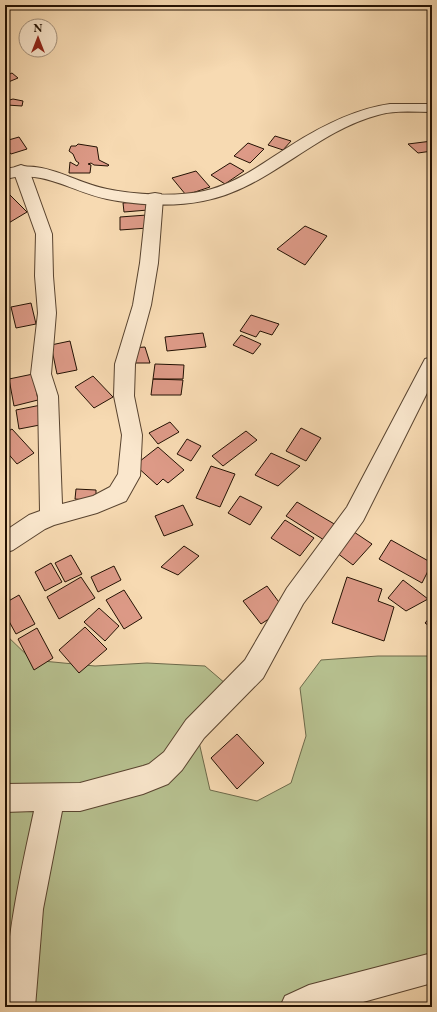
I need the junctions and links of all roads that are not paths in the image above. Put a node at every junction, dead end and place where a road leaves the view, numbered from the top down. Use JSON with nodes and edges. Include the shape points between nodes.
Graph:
{"nodes":[{"id":1,"x":432,"y":108,"type":"edge"},
{"id":2,"x":13,"y":172,"type":"edge"},
{"id":3,"x":155,"y":198,"type":"junction"},
{"id":4,"x":432,"y":364,"type":"edge"},
{"id":5,"x":51,"y":516,"type":"junction"},
{"id":6,"x":5,"y":543,"type":"edge"},
{"id":7,"x":51,"y":797,"type":"junction"},
{"id":8,"x":5,"y":798,"type":"edge"},
{"id":9,"x":432,"y":968,"type":"edge"},
{"id":10,"x":19,"y":1007,"type":"edge"},
{"id":11,"x":296,"y":1007,"type":"edge"}],
"edges":[{"from":1,"to":3,"type":"street","via":[[367,113],[308,142],[261,172],[225,190],[204,197]]},
{"from":2,"to":3,"type":"street","via":[[43,172],[107,194]]},
{"from":2,"to":5,"type":"street","via":[[44,234],[47,313],[41,374],[48,396]]},
{"from":3,"to":5,"type":"street","via":[[142,305],[125,364],[124,396],[132,435],[129,476],[118,494],[96,504]]},
{"from":4,"to":7,"type":"street","via":[[355,514],[295,596],[254,669],[196,729],[173,761],[158,774],[80,797]]},
{"from":5,"to":6,"type":"street"},
{"from":7,"to":8,"type":"street"},
{"from":7,"to":10,"type":"street","via":[[28,909]]},
{"from":9,"to":11,"type":"street","via":[[309,1001]]}]}
